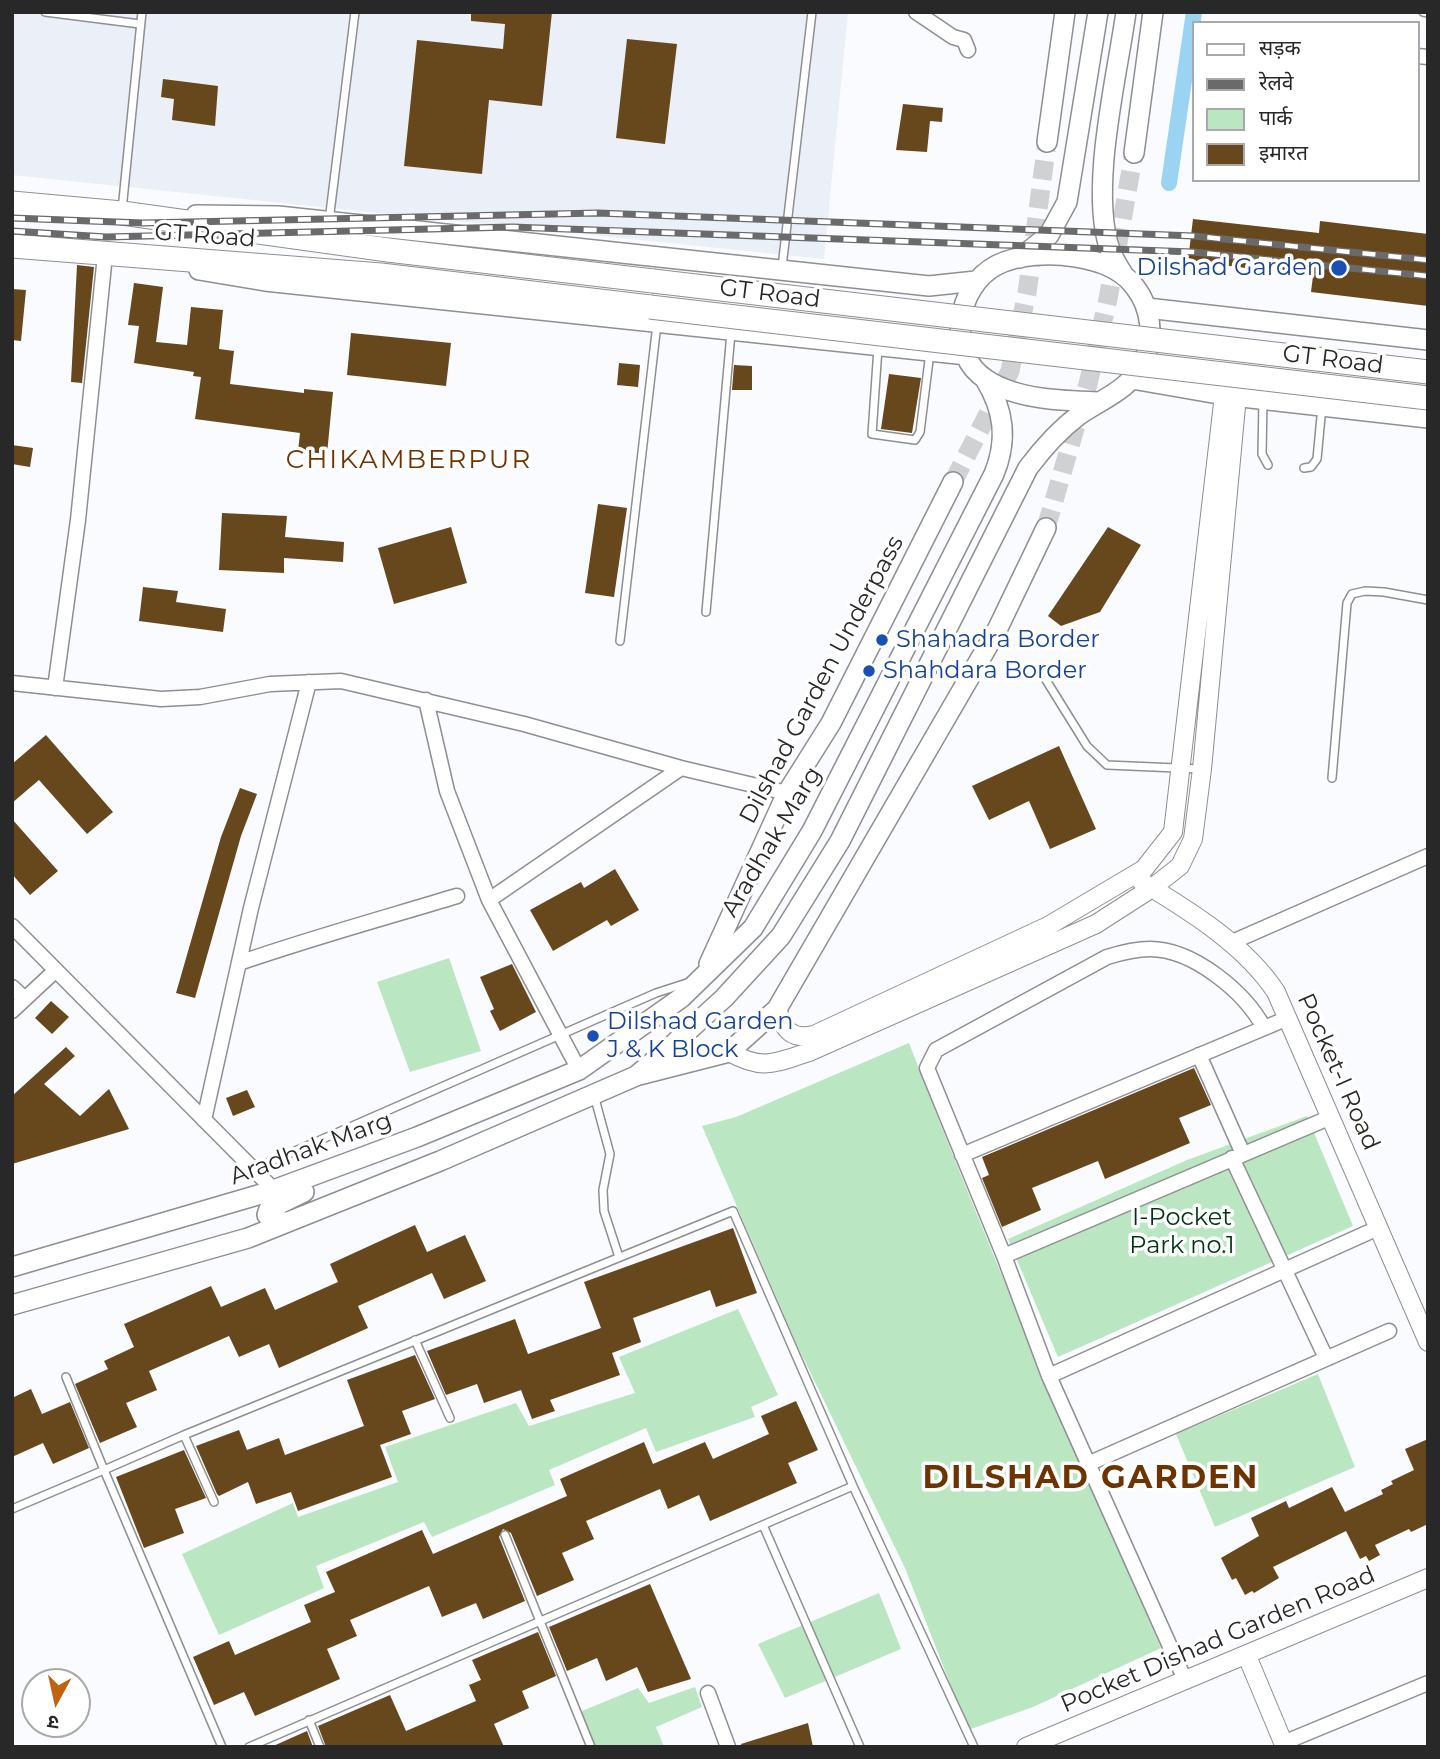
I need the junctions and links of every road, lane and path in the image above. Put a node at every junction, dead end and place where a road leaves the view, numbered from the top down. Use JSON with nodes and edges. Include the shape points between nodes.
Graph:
{"nodes":[{"id":1,"x":44,"y":12,"type":"edge"},
{"id":2,"x":142,"y":12,"type":"edge"},
{"id":3,"x":355,"y":12,"type":"edge"},
{"id":4,"x":812,"y":12,"type":"edge"},
{"id":5,"x":916,"y":12,"type":"edge"},
{"id":6,"x":1065,"y":12,"type":"edge"},
{"id":7,"x":1098,"y":12,"type":"edge"},
{"id":8,"x":1126,"y":12,"type":"edge"},
{"id":9,"x":1153,"y":12,"type":"edge"},
{"id":10,"x":140,"y":24,"type":"junction"},
{"id":11,"x":968,"y":50,"type":"dead end"},
{"id":12,"x":1048,"y":142,"type":"tunnel mouth"},
{"id":13,"x":1133,"y":153,"type":"tunnel mouth"},
{"id":14,"x":12,"y":203,"type":"edge"},
{"id":15,"x":125,"y":213,"type":"junction"},
{"id":16,"x":329,"y":222,"type":"junction"},
{"id":17,"x":12,"y":246,"type":"edge"},
{"id":18,"x":105,"y":255,"type":"junction"},
{"id":19,"x":1020,"y":258,"type":"junction"},
{"id":20,"x":782,"y":271,"type":"junction"},
{"id":21,"x":1123,"y":274,"type":"junction"},
{"id":22,"x":976,"y":281,"type":"junction"},
{"id":23,"x":1147,"y":308,"type":"junction"},
{"id":24,"x":654,"y":315,"type":"junction"},
{"id":25,"x":732,"y":331,"type":"junction"},
{"id":26,"x":1428,"y":340,"type":"edge"},
{"id":27,"x":878,"y":346,"type":"junction"},
{"id":28,"x":930,"y":352,"type":"junction"},
{"id":29,"x":967,"y":355,"type":"junction"},
{"id":30,"x":1428,"y":372,"type":"edge"},
{"id":31,"x":985,"y":379,"type":"junction"},
{"id":32,"x":1132,"y":379,"type":"junction"},
{"id":33,"x":1231,"y":395,"type":"junction"},
{"id":34,"x":1428,"y":398,"type":"edge"},
{"id":35,"x":1263,"y":399,"type":"junction"},
{"id":36,"x":1100,"y":402,"type":"junction"},
{"id":37,"x":1322,"y":406,"type":"junction"},
{"id":38,"x":1428,"y":418,"type":"edge"},
{"id":39,"x":1268,"y":465,"type":"dead end"},
{"id":40,"x":1304,"y":468,"type":"dead end"},
{"id":41,"x":953,"y":482,"type":"tunnel mouth"},
{"id":42,"x":1046,"y":528,"type":"tunnel mouth"},
{"id":43,"x":1428,"y":600,"type":"edge"},
{"id":44,"x":706,"y":611,"type":"dead end"},
{"id":45,"x":620,"y":641,"type":"dead end"},
{"id":46,"x":1046,"y":680,"type":"dead end"},
{"id":47,"x":309,"y":682,"type":"junction"},
{"id":48,"x":12,"y":683,"type":"edge"},
{"id":49,"x":55,"y":688,"type":"junction"},
{"id":50,"x":426,"y":700,"type":"junction"},
{"id":51,"x":681,"y":768,"type":"junction"},
{"id":52,"x":1181,"y":768,"type":"junction"},
{"id":53,"x":1202,"y":769,"type":"junction"},
{"id":54,"x":1332,"y":778,"type":"dead end"},
{"id":55,"x":787,"y":793,"type":"junction"},
{"id":56,"x":1428,"y":856,"type":"edge"},
{"id":57,"x":1132,"y":876,"type":"junction"},
{"id":58,"x":1152,"y":888,"type":"junction"},
{"id":59,"x":457,"y":896,"type":"dead end"},
{"id":60,"x":489,"y":900,"type":"junction"},
{"id":61,"x":12,"y":926,"type":"edge"},
{"id":62,"x":1230,"y":943,"type":"junction"},
{"id":63,"x":1019,"y":948,"type":"junction"},
{"id":64,"x":239,"y":963,"type":"junction"},
{"id":65,"x":56,"y":970,"type":"junction"},
{"id":66,"x":702,"y":978,"type":"junction"},
{"id":67,"x":12,"y":987,"type":"edge"},
{"id":68,"x":25,"y":999,"type":"junction"},
{"id":69,"x":777,"y":1009,"type":"junction"},
{"id":70,"x":12,"y":1011,"type":"edge"},
{"id":71,"x":1288,"y":1018,"type":"junction"},
{"id":72,"x":1264,"y":1028,"type":"junction"},
{"id":73,"x":561,"y":1037,"type":"junction"},
{"id":74,"x":807,"y":1045,"type":"junction"},
{"id":75,"x":729,"y":1052,"type":"junction"},
{"id":76,"x":1199,"y":1055,"type":"junction"},
{"id":77,"x":579,"y":1070,"type":"junction"},
{"id":78,"x":636,"y":1076,"type":"junction"},
{"id":79,"x":594,"y":1094,"type":"junction"},
{"id":80,"x":1331,"y":1117,"type":"junction"},
{"id":81,"x":204,"y":1120,"type":"junction"},
{"id":82,"x":962,"y":1154,"type":"junction"},
{"id":83,"x":1238,"y":1156,"type":"junction"},
{"id":84,"x":254,"y":1170,"type":"junction"},
{"id":85,"x":319,"y":1173,"type":"junction"},
{"id":86,"x":274,"y":1190,"type":"junction"},
{"id":87,"x":285,"y":1223,"type":"junction"},
{"id":88,"x":1378,"y":1228,"type":"junction"},
{"id":89,"x":1004,"y":1256,"type":"junction"},
{"id":90,"x":619,"y":1257,"type":"junction"},
{"id":91,"x":12,"y":1267,"type":"edge"},
{"id":92,"x":1286,"y":1272,"type":"junction"},
{"id":93,"x":12,"y":1304,"type":"edge"},
{"id":94,"x":1389,"y":1331,"type":"dead end"},
{"id":95,"x":415,"y":1340,"type":"junction"},
{"id":96,"x":1428,"y":1342,"type":"edge"},
{"id":97,"x":1326,"y":1358,"type":"junction"},
{"id":98,"x":1049,"y":1376,"type":"junction"},
{"id":99,"x":66,"y":1377,"type":"dead end"},
{"id":100,"x":450,"y":1418,"type":"dead end"},
{"id":101,"x":184,"y":1435,"type":"junction"},
{"id":102,"x":1090,"y":1463,"type":"junction"},
{"id":103,"x":104,"y":1470,"type":"junction"},
{"id":104,"x":853,"y":1486,"type":"junction"},
{"id":105,"x":214,"y":1502,"type":"dead end"},
{"id":106,"x":12,"y":1509,"type":"edge"},
{"id":107,"x":763,"y":1525,"type":"junction"},
{"id":108,"x":505,"y":1535,"type":"dead end"},
{"id":109,"x":1428,"y":1578,"type":"edge"},
{"id":110,"x":542,"y":1619,"type":"junction"},
{"id":111,"x":1247,"y":1656,"type":"junction"},
{"id":112,"x":1185,"y":1680,"type":"junction"},
{"id":113,"x":1428,"y":1684,"type":"edge"},
{"id":114,"x":708,"y":1693,"type":"dead end"},
{"id":115,"x":309,"y":1720,"type":"junction"},
{"id":116,"x":1284,"y":1745,"type":"edge"},
{"id":117,"x":222,"y":1747,"type":"edge"},
{"id":118,"x":248,"y":1747,"type":"edge"},
{"id":119,"x":320,"y":1747,"type":"edge"},
{"id":120,"x":591,"y":1747,"type":"edge"},
{"id":121,"x":728,"y":1747,"type":"edge"},
{"id":122,"x":860,"y":1747,"type":"edge"},
{"id":123,"x":974,"y":1747,"type":"edge"},
{"id":124,"x":1026,"y":1747,"type":"edge"}],
"edges":[{"from":1,"to":10,"type":"lane"},
{"from":2,"to":10,"type":"lane"},
{"from":3,"to":16,"type":"lane"},
{"from":4,"to":20,"type":"lane"},
{"from":5,"to":11,"type":"street","via":[[964,40]]},
{"from":6,"to":12,"type":"main road"},
{"from":7,"to":19,"type":"main road","via":[[1067,202],[1049,236]]},
{"from":8,"to":21,"type":"main road","via":[[1103,170],[1105,227],[1110,252]]},
{"from":9,"to":13,"type":"main road"},
{"from":10,"to":15,"type":"lane"},
{"from":14,"to":15,"type":"highway","name":"GT Road"},
{"from":15,"to":16,"type":"main road","name":"GT Road","via":[[278,216]]},
{"from":15,"to":30,"type":"highway","name":"GT Road","bridge":true,"via":[[388,250]]},
{"from":16,"to":20,"type":"main road","name":"GT Road"},
{"from":17,"to":18,"type":"highway","name":"GT Road"},
{"from":18,"to":24,"type":"main road","name":"GT Road","via":[[265,281]]},
{"from":18,"to":24,"type":"highway","name":"GT Road","via":[[381,275],[531,292]]},
{"from":18,"to":49,"type":"street","via":[[78,520]]},
{"from":19,"to":21,"type":"main road","via":[[1070,256],[1103,263]]},
{"from":19,"to":22,"type":"main road","via":[[996,265]]},
{"from":20,"to":22,"type":"main road","name":"GT Road","via":[[929,286]]},
{"from":21,"to":23,"type":"main road"},
{"from":22,"to":29,"type":"main road","via":[[960,317]]},
{"from":23,"to":26,"type":"main road","name":"GT Road"},
{"from":23,"to":32,"type":"main road","via":[[1150,340]]},
{"from":24,"to":25,"type":"main road","name":"GT Road"},
{"from":24,"to":34,"type":"highway","name":"GT Road","bridge":true},
{"from":24,"to":45,"type":"lane"},
{"from":25,"to":27,"type":"main road","name":"GT Road"},
{"from":25,"to":44,"type":"lane"},
{"from":27,"to":28,"type":"main road","name":"GT Road"},
{"from":27,"to":28,"type":"lane","via":[[873,434],[915,440],[920,432]]},
{"from":28,"to":29,"type":"main road","name":"GT Road"},
{"from":29,"to":31,"type":"main road"},
{"from":31,"to":36,"type":"main road","via":[[1030,395]]},
{"from":31,"to":66,"type":"main road","name":"Aradhak Marg","via":[[998,405],[1003,433],[994,474],[812,831],[753,928]]},
{"from":32,"to":33,"type":"main road","name":"GT Road"},
{"from":32,"to":36,"type":"main road"},
{"from":33,"to":35,"type":"main road","name":"GT Road"},
{"from":33,"to":52,"type":"street"},
{"from":33,"to":53,"type":"street"},
{"from":35,"to":37,"type":"main road","name":"GT Road"},
{"from":35,"to":39,"type":"lane","via":[[1262,454]]},
{"from":36,"to":78,"type":"main road","via":[[1060,430],[1028,468],[840,841],[780,936],[724,998]]},
{"from":37,"to":38,"type":"main road","name":"GT Road"},
{"from":37,"to":40,"type":"lane","via":[[1317,459]]},
{"from":41,"to":55,"type":"main road","name":"Dilshad Garden Underpass","via":[[831,723]]},
{"from":42,"to":69,"type":"main road","via":[[997,631]]},
{"from":43,"to":54,"type":"lane","via":[[1365,591],[1352,594],[1347,603]]},
{"from":46,"to":52,"type":"lane","via":[[1087,746],[1107,765]]},
{"from":47,"to":49,"type":"street","via":[[160,699]]},
{"from":47,"to":50,"type":"street","via":[[341,681]]},
{"from":47,"to":64,"type":"street"},
{"from":48,"to":49,"type":"street"},
{"from":50,"to":51,"type":"street"},
{"from":50,"to":60,"type":"street","via":[[447,791]]},
{"from":51,"to":55,"type":"street"},
{"from":51,"to":60,"type":"street"},
{"from":52,"to":53,"type":"lane"},
{"from":52,"to":57,"type":"street","via":[[1173,832]]},
{"from":53,"to":58,"type":"street","via":[[1188,853],[1180,866]]},
{"from":55,"to":66,"type":"main road","name":"Dilshad Garden Underpass"},
{"from":56,"to":62,"type":"street"},
{"from":57,"to":58,"type":"street","name":"Pocket-I Road"},
{"from":57,"to":63,"type":"street"},
{"from":58,"to":62,"type":"street","name":"Pocket-I Road"},
{"from":58,"to":63,"type":"street","via":[[1096,924]]},
{"from":59,"to":64,"type":"street"},
{"from":60,"to":73,"type":"street"},
{"from":61,"to":65,"type":"street"},
{"from":62,"to":71,"type":"street","name":"Pocket-I Road","via":[[1263,972]]},
{"from":63,"to":74,"type":"street"},
{"from":64,"to":81,"type":"street"},
{"from":65,"to":68,"type":"street"},
{"from":65,"to":81,"type":"street"},
{"from":66,"to":73,"type":"lane","via":[[656,993]]},
{"from":66,"to":77,"type":"main road","name":"Aradhak Marg"},
{"from":67,"to":68,"type":"street"},
{"from":68,"to":70,"type":"street"},
{"from":69,"to":74,"type":"street","via":[[788,1033]]},
{"from":69,"to":75,"type":"main road"},
{"from":71,"to":72,"type":"street"},
{"from":71,"to":80,"type":"street","name":"Pocket-I Road"},
{"from":72,"to":76,"type":"street"},
{"from":72,"to":82,"type":"street","via":[[1255,1011],[1223,982],[1175,953],[1151,949],[1107,957],[936,1050],[928,1060],[930,1079]]},
{"from":73,"to":77,"type":"street"},
{"from":73,"to":84,"type":"lane"},
{"from":74,"to":75,"type":"street","via":[[765,1066]]},
{"from":75,"to":78,"type":"main road"},
{"from":76,"to":82,"type":"street"},
{"from":76,"to":83,"type":"street"},
{"from":77,"to":85,"type":"main road","name":"Aradhak Marg"},
{"from":78,"to":79,"type":"main road"},
{"from":79,"to":87,"type":"main road"},
{"from":79,"to":90,"type":"lane","via":[[610,1154],[604,1211]]},
{"from":80,"to":83,"type":"street"},
{"from":80,"to":88,"type":"street","name":"Pocket-I Road"},
{"from":81,"to":84,"type":"street"},
{"from":82,"to":89,"type":"street"},
{"from":83,"to":89,"type":"street"},
{"from":83,"to":92,"type":"street"},
{"from":84,"to":86,"type":"street"},
{"from":85,"to":86,"type":"main road","name":"Aradhak Marg"},
{"from":85,"to":87,"type":"main road","via":[[304,1192],[269,1209],[271,1219]]},
{"from":86,"to":91,"type":"main road","name":"Aradhak Marg"},
{"from":87,"to":93,"type":"main road","via":[[248,1238]]},
{"from":88,"to":92,"type":"street"},
{"from":88,"to":96,"type":"street","name":"Pocket-I Road"},
{"from":89,"to":98,"type":"street"},
{"from":90,"to":95,"type":"lane"},
{"from":90,"to":104,"type":"lane","via":[[733,1210]]},
{"from":92,"to":97,"type":"street"},
{"from":92,"to":98,"type":"street"},
{"from":94,"to":97,"type":"street"},
{"from":95,"to":100,"type":"lane"},
{"from":95,"to":101,"type":"lane"},
{"from":97,"to":102,"type":"street"},
{"from":98,"to":102,"type":"street"},
{"from":99,"to":103,"type":"lane"},
{"from":101,"to":103,"type":"lane"},
{"from":101,"to":105,"type":"lane"},
{"from":102,"to":112,"type":"street"},
{"from":103,"to":106,"type":"lane"},
{"from":103,"to":117,"type":"lane"},
{"from":104,"to":107,"type":"lane"},
{"from":104,"to":123,"type":"lane"},
{"from":107,"to":110,"type":"lane"},
{"from":107,"to":122,"type":"lane"},
{"from":108,"to":110,"type":"lane"},
{"from":109,"to":111,"type":"street","name":"Pocket Dishad Garden Road"},
{"from":110,"to":115,"type":"lane"},
{"from":110,"to":120,"type":"lane"},
{"from":111,"to":112,"type":"street","name":"Pocket Dishad Garden Road"},
{"from":111,"to":116,"type":"street"},
{"from":112,"to":124,"type":"street","name":"Pocket Dishad Garden Road"},
{"from":113,"to":116,"type":"street"},
{"from":114,"to":121,"type":"street"},
{"from":115,"to":118,"type":"lane"},
{"from":115,"to":119,"type":"lane"}]}
